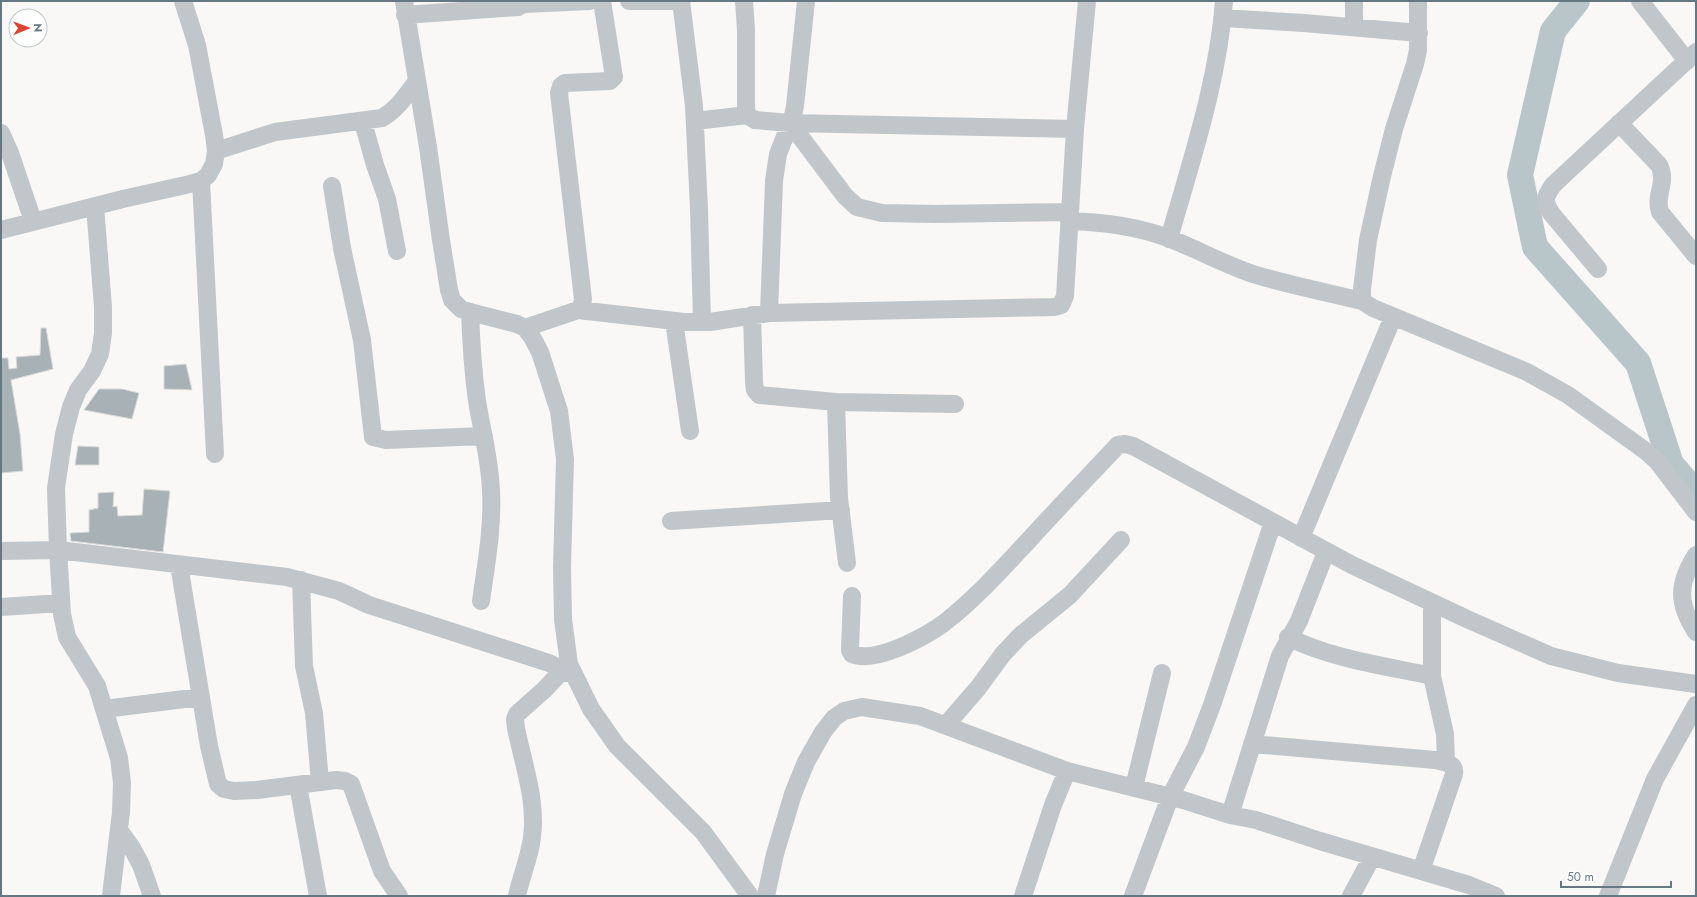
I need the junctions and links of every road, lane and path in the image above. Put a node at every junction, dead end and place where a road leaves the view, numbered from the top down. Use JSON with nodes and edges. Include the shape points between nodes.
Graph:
{"nodes":[{"id":1,"x":183,"y":1,"type":"edge"},
{"id":2,"x":590,"y":1,"type":"edge"},
{"id":3,"x":602,"y":1,"type":"edge"},
{"id":4,"x":629,"y":1,"type":"edge"},
{"id":5,"x":677,"y":1,"type":"edge"},
{"id":6,"x":681,"y":1,"type":"edge"},
{"id":7,"x":744,"y":1,"type":"edge"},
{"id":8,"x":806,"y":1,"type":"edge"},
{"id":9,"x":1087,"y":1,"type":"edge"},
{"id":10,"x":1354,"y":1,"type":"edge"},
{"id":11,"x":1418,"y":1,"type":"edge"},
{"id":12,"x":1640,"y":1,"type":"edge"},
{"id":13,"x":524,"y":3,"type":"edge"},
{"id":14,"x":405,"y":8,"type":"edge"},
{"id":15,"x":1224,"y":9,"type":"edge"},
{"id":16,"x":1354,"y":27,"type":"junction"},
{"id":17,"x":1418,"y":33,"type":"junction"},
{"id":18,"x":1691,"y":56,"type":"edge"},
{"id":19,"x":417,"y":81,"type":"junction"},
{"id":20,"x":748,"y":115,"type":"junction"},
{"id":21,"x":695,"y":121,"type":"junction"},
{"id":22,"x":363,"y":122,"type":"junction"},
{"id":23,"x":790,"y":123,"type":"junction"},
{"id":24,"x":1620,"y":123,"type":"junction"},
{"id":25,"x":1075,"y":129,"type":"junction"},
{"id":26,"x":1,"y":133,"type":"edge"},
{"id":27,"x":216,"y":151,"type":"junction"},
{"id":28,"x":201,"y":181,"type":"junction"},
{"id":29,"x":332,"y":186,"type":"dead end"},
{"id":30,"x":94,"y":206,"type":"junction"},
{"id":31,"x":1070,"y":216,"type":"junction"},
{"id":32,"x":33,"y":221,"type":"junction"},
{"id":33,"x":1,"y":230,"type":"edge"},
{"id":34,"x":1169,"y":238,"type":"junction"},
{"id":35,"x":397,"y":251,"type":"dead end"},
{"id":36,"x":1696,"y":256,"type":"edge"},
{"id":37,"x":1598,"y":269,"type":"dead end"},
{"id":38,"x":1362,"y":301,"type":"junction"},
{"id":39,"x":578,"y":310,"type":"junction"},
{"id":40,"x":470,"y":312,"type":"junction"},
{"id":41,"x":761,"y":314,"type":"junction"},
{"id":42,"x":1393,"y":317,"type":"junction"},
{"id":43,"x":674,"y":321,"type":"junction"},
{"id":44,"x":702,"y":322,"type":"junction"},
{"id":45,"x":525,"y":328,"type":"junction"},
{"id":46,"x":836,"y":402,"type":"junction"},
{"id":47,"x":955,"y":404,"type":"dead end"},
{"id":48,"x":690,"y":431,"type":"dead end"},
{"id":49,"x":484,"y":436,"type":"junction"},
{"id":50,"x":215,"y":454,"type":"dead end"},
{"id":51,"x":841,"y":510,"type":"junction"},
{"id":52,"x":1696,"y":512,"type":"edge"},
{"id":53,"x":671,"y":521,"type":"dead end"},
{"id":54,"x":1273,"y":522,"type":"junction"},
{"id":55,"x":1301,"y":538,"type":"junction"},
{"id":56,"x":1121,"y":540,"type":"dead end"},
{"id":57,"x":58,"y":550,"type":"junction"},
{"id":58,"x":1,"y":551,"type":"edge"},
{"id":59,"x":1326,"y":552,"type":"junction"},
{"id":60,"x":1696,"y":555,"type":"edge"},
{"id":61,"x":847,"y":563,"type":"dead end"},
{"id":62,"x":179,"y":565,"type":"junction"},
{"id":63,"x":301,"y":580,"type":"junction"},
{"id":64,"x":852,"y":596,"type":"dead end"},
{"id":65,"x":481,"y":601,"type":"dead end"},
{"id":66,"x":61,"y":603,"type":"junction"},
{"id":67,"x":1432,"y":603,"type":"junction"},
{"id":68,"x":1,"y":607,"type":"edge"},
{"id":69,"x":1696,"y":632,"type":"edge"},
{"id":70,"x":1288,"y":638,"type":"junction"},
{"id":71,"x":569,"y":670,"type":"junction"},
{"id":72,"x":1162,"y":674,"type":"dead end"},
{"id":73,"x":1432,"y":676,"type":"junction"},
{"id":74,"x":1696,"y":684,"type":"edge"},
{"id":75,"x":201,"y":697,"type":"junction"},
{"id":76,"x":1696,"y":705,"type":"edge"},
{"id":77,"x":104,"y":709,"type":"junction"},
{"id":78,"x":946,"y":725,"type":"junction"},
{"id":79,"x":1252,"y":744,"type":"junction"},
{"id":80,"x":1446,"y":762,"type":"junction"},
{"id":81,"x":1067,"y":771,"type":"junction"},
{"id":82,"x":320,"y":782,"type":"junction"},
{"id":83,"x":298,"y":785,"type":"junction"},
{"id":84,"x":1134,"y":787,"type":"junction"},
{"id":85,"x":1170,"y":796,"type":"junction"},
{"id":86,"x":1230,"y":815,"type":"junction"},
{"id":87,"x":119,"y":830,"type":"junction"},
{"id":88,"x":1372,"y":857,"type":"junction"},
{"id":89,"x":1421,"y":871,"type":"junction"},
{"id":90,"x":111,"y":896,"type":"edge"},
{"id":91,"x":152,"y":896,"type":"edge"},
{"id":92,"x":318,"y":896,"type":"edge"},
{"id":93,"x":399,"y":896,"type":"edge"},
{"id":94,"x":517,"y":896,"type":"edge"},
{"id":95,"x":750,"y":896,"type":"edge"},
{"id":96,"x":766,"y":896,"type":"edge"},
{"id":97,"x":1023,"y":896,"type":"edge"},
{"id":98,"x":1133,"y":896,"type":"edge"},
{"id":99,"x":1351,"y":896,"type":"edge"},
{"id":100,"x":1496,"y":896,"type":"edge"},
{"id":101,"x":1608,"y":896,"type":"edge"}],
"edges":[{"from":1,"to":27,"type":"street","via":[[197,45]]},
{"from":2,"to":13,"type":"street"},
{"from":3,"to":39,"type":"street","via":[[614,77],[610,81],[565,83],[559,93],[583,299]]},
{"from":4,"to":5,"type":"street"},
{"from":6,"to":21,"type":"street"},
{"from":7,"to":20,"type":"street"},
{"from":8,"to":23,"type":"street","via":[[795,106]]},
{"from":9,"to":25,"type":"street"},
{"from":10,"to":16,"type":"street"},
{"from":11,"to":17,"type":"street"},
{"from":12,"to":18,"type":"street"},
{"from":13,"to":14,"type":"street","via":[[518,7]]},
{"from":14,"to":19,"type":"street"},
{"from":15,"to":16,"type":"street"},
{"from":15,"to":34,"type":"street","via":[[1217,59],[1203,121]]},
{"from":16,"to":17,"type":"street"},
{"from":17,"to":38,"type":"street","via":[[1415,64],[1392,137],[1368,240]]},
{"from":18,"to":24,"type":"street"},
{"from":19,"to":22,"type":"street","via":[[390,114]]},
{"from":19,"to":40,"type":"street","via":[[449,290],[452,300],[461,309]]},
{"from":20,"to":21,"type":"street"},
{"from":20,"to":23,"type":"street","via":[[755,120]]},
{"from":21,"to":44,"type":"street"},
{"from":22,"to":27,"type":"street","via":[[275,132]]},
{"from":22,"to":35,"type":"street","via":[[387,199]]},
{"from":23,"to":25,"type":"street"},
{"from":23,"to":31,"type":"street","via":[[845,196],[857,207],[890,214]]},
{"from":23,"to":41,"type":"street","via":[[778,154]]},
{"from":24,"to":36,"type":"street","via":[[1659,165],[1663,178],[1658,205],[1660,212]]},
{"from":24,"to":37,"type":"street","via":[[1553,185],[1546,195],[1545,203],[1551,213]]},
{"from":25,"to":31,"type":"street"},
{"from":26,"to":32,"type":"street"},
{"from":27,"to":28,"type":"street","via":[[214,164]]},
{"from":28,"to":30,"type":"street"},
{"from":28,"to":50,"type":"street"},
{"from":29,"to":49,"type":"street","via":[[342,248],[362,340],[373,437],[386,440]]},
{"from":30,"to":32,"type":"street"},
{"from":30,"to":57,"type":"street","via":[[103,332],[100,354],[92,371],[78,390],[71,407],[60,456],[56,488]]},
{"from":31,"to":34,"type":"street","via":[[1141,229]]},
{"from":31,"to":41,"type":"street","via":[[1065,296],[1061,305],[1055,307]]},
{"from":32,"to":33,"type":"street"},
{"from":34,"to":38,"type":"street","via":[[1214,260],[1253,274]]},
{"from":38,"to":42,"type":"street"},
{"from":39,"to":43,"type":"street"},
{"from":39,"to":45,"type":"street"},
{"from":40,"to":45,"type":"street"},
{"from":40,"to":49,"type":"street","via":[[471,352]]},
{"from":41,"to":44,"type":"street"},
{"from":41,"to":46,"type":"street","via":[[754,382],[759,395]]},
{"from":42,"to":52,"type":"street","via":[[1527,372],[1568,395],[1652,457]]},
{"from":42,"to":55,"type":"street"},
{"from":43,"to":44,"type":"street"},
{"from":43,"to":48,"type":"street"},
{"from":45,"to":71,"type":"street","via":[[540,352],[559,411],[565,459],[562,567],[563,619]]},
{"from":46,"to":47,"type":"street"},
{"from":46,"to":51,"type":"street"},
{"from":49,"to":65,"type":"street","via":[[491,498]]},
{"from":51,"to":53,"type":"street"},
{"from":51,"to":61,"type":"street"},
{"from":54,"to":55,"type":"street"},
{"from":54,"to":64,"type":"street","via":[[1133,446],[1118,445],[990,581],[944,623],[919,639],[894,650],[869,656],[852,654]]},
{"from":54,"to":85,"type":"street","via":[[1207,719],[1196,747]]},
{"from":55,"to":59,"type":"street"},
{"from":56,"to":78,"type":"street","via":[[1070,595],[1021,635],[1003,654]]},
{"from":57,"to":58,"type":"street"},
{"from":57,"to":62,"type":"street"},
{"from":57,"to":66,"type":"street"},
{"from":59,"to":67,"type":"street"},
{"from":59,"to":70,"type":"street","via":[[1299,621]]},
{"from":60,"to":69,"type":"street","via":[[1687,569],[1682,585],[1683,601],[1689,621]]},
{"from":62,"to":63,"type":"street"},
{"from":62,"to":75,"type":"street"},
{"from":63,"to":71,"type":"street","via":[[338,591],[369,605]]},
{"from":63,"to":82,"type":"street","via":[[304,666],[314,713]]},
{"from":66,"to":68,"type":"street"},
{"from":66,"to":77,"type":"street","via":[[67,637],[97,686]]},
{"from":67,"to":73,"type":"street"},
{"from":67,"to":74,"type":"street","via":[[1551,656],[1618,673]]},
{"from":70,"to":73,"type":"street","via":[[1329,653]]},
{"from":70,"to":79,"type":"street"},
{"from":71,"to":94,"type":"street","via":[[515,719],[533,816],[532,838]]},
{"from":71,"to":95,"type":"street","via":[[617,746],[703,832]]},
{"from":72,"to":84,"type":"street"},
{"from":73,"to":80,"type":"street","via":[[1445,734]]},
{"from":75,"to":77,"type":"street"},
{"from":75,"to":83,"type":"street","via":[[218,784],[224,789],[234,791]]},
{"from":76,"to":101,"type":"street","via":[[1655,779]]},
{"from":77,"to":87,"type":"street","via":[[119,758],[122,783]]},
{"from":78,"to":81,"type":"street"},
{"from":78,"to":96,"type":"street","via":[[920,716],[862,707],[844,711],[834,718],[806,762],[793,794],[775,854]]},
{"from":79,"to":80,"type":"street"},
{"from":79,"to":86,"type":"street"},
{"from":80,"to":89,"type":"street","via":[[1453,766],[1454,774]]},
{"from":81,"to":84,"type":"street"},
{"from":81,"to":97,"type":"street"},
{"from":82,"to":83,"type":"street"},
{"from":82,"to":93,"type":"street","via":[[344,780],[351,784],[382,871]]},
{"from":83,"to":92,"type":"street"},
{"from":84,"to":85,"type":"street"},
{"from":85,"to":86,"type":"street"},
{"from":85,"to":98,"type":"street"},
{"from":86,"to":88,"type":"street","via":[[1256,820]]},
{"from":87,"to":90,"type":"street"},
{"from":87,"to":91,"type":"street","via":[[135,854]]},
{"from":88,"to":89,"type":"street"},
{"from":88,"to":99,"type":"street"},
{"from":89,"to":100,"type":"street"}]}
